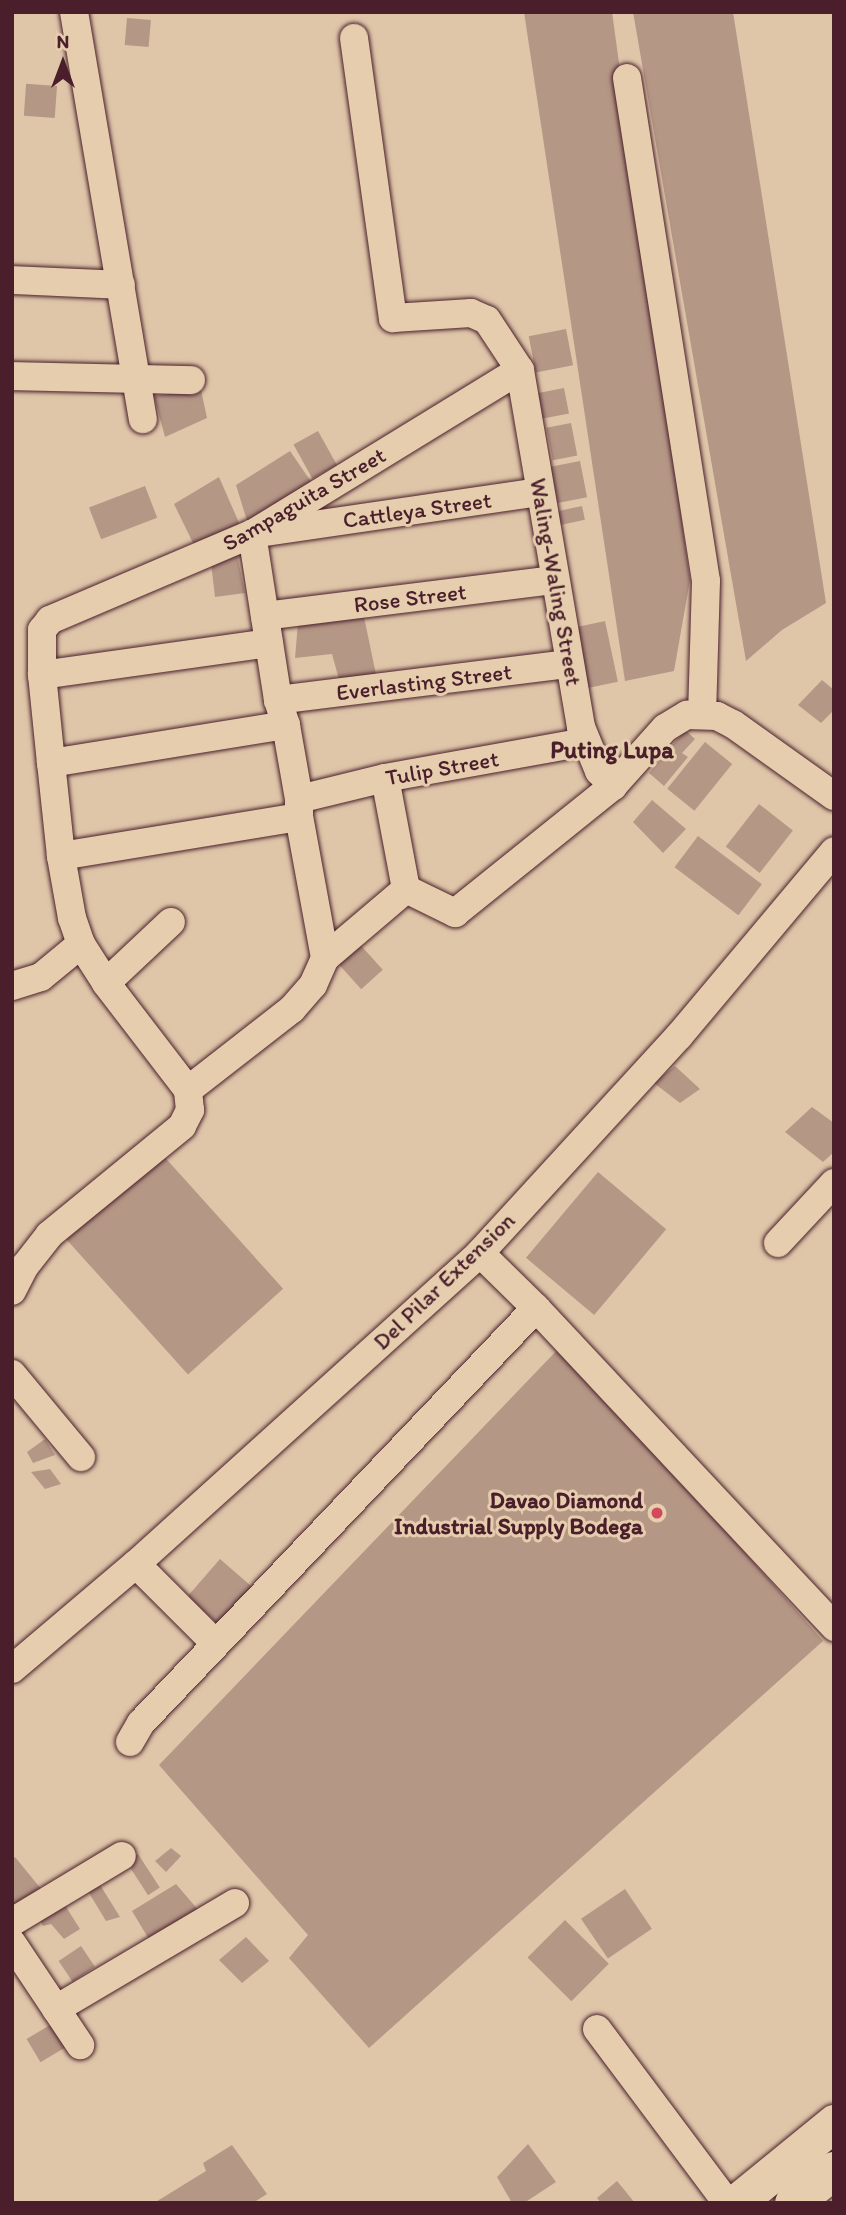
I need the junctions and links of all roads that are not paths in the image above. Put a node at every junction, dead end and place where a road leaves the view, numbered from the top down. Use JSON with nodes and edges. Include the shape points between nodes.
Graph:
{"nodes":[{"id":1,"x":74,"y":12,"type":"edge"},
{"id":2,"x":354,"y":38,"type":"dead end"},
{"id":3,"x":627,"y":78,"type":"dead end"},
{"id":4,"x":12,"y":280,"type":"edge"},
{"id":5,"x":121,"y":285,"type":"junction"},
{"id":6,"x":520,"y":370,"type":"junction"},
{"id":7,"x":12,"y":376,"type":"edge"},
{"id":8,"x":137,"y":378,"type":"junction"},
{"id":9,"x":191,"y":380,"type":"dead end"},
{"id":10,"x":144,"y":419,"type":"dead end"},
{"id":11,"x":540,"y":492,"type":"junction"},
{"id":12,"x":252,"y":534,"type":"junction"},
{"id":13,"x":555,"y":580,"type":"junction"},
{"id":14,"x":267,"y":630,"type":"junction"},
{"id":15,"x":569,"y":664,"type":"junction"},
{"id":16,"x":42,"y":675,"type":"junction"},
{"id":17,"x":282,"y":713,"type":"junction"},
{"id":18,"x":702,"y":714,"type":"junction"},
{"id":19,"x":585,"y":742,"type":"junction"},
{"id":20,"x":51,"y":763,"type":"junction"},
{"id":21,"x":385,"y":778,"type":"junction"},
{"id":22,"x":613,"y":786,"type":"junction"},
{"id":23,"x":834,"y":796,"type":"edge"},
{"id":24,"x":299,"y":808,"type":"junction"},
{"id":25,"x":834,"y":850,"type":"edge"},
{"id":26,"x":61,"y":856,"type":"junction"},
{"id":27,"x":407,"y":888,"type":"junction"},
{"id":28,"x":171,"y":922,"type":"dead end"},
{"id":29,"x":81,"y":944,"type":"junction"},
{"id":30,"x":325,"y":958,"type":"junction"},
{"id":31,"x":106,"y":983,"type":"junction"},
{"id":32,"x":12,"y":986,"type":"edge"},
{"id":33,"x":188,"y":1090,"type":"junction"},
{"id":34,"x":834,"y":1183,"type":"edge"},
{"id":35,"x":778,"y":1243,"type":"dead end"},
{"id":36,"x":480,"y":1253,"type":"junction"},
{"id":37,"x":12,"y":1291,"type":"edge"},
{"id":38,"x":536,"y":1308,"type":"junction"},
{"id":39,"x":12,"y":1374,"type":"edge"},
{"id":40,"x":82,"y":1457,"type":"dead end"},
{"id":41,"x":136,"y":1564,"type":"junction"},
{"id":42,"x":834,"y":1627,"type":"edge"},
{"id":43,"x":216,"y":1644,"type":"junction"},
{"id":44,"x":12,"y":1669,"type":"edge"},
{"id":45,"x":130,"y":1742,"type":"dead end"},
{"id":46,"x":122,"y":1856,"type":"dead end"},
{"id":47,"x":235,"y":1903,"type":"dead end"},
{"id":48,"x":12,"y":1922,"type":"edge"},
{"id":49,"x":12,"y":1943,"type":"edge"},
{"id":50,"x":56,"y":2009,"type":"junction"},
{"id":51,"x":597,"y":2029,"type":"dead end"},
{"id":52,"x":80,"y":2045,"type":"dead end"},
{"id":53,"x":834,"y":2123,"type":"edge"},
{"id":54,"x":834,"y":2170,"type":"edge"},
{"id":55,"x":727,"y":2203,"type":"edge"},
{"id":56,"x":736,"y":2203,"type":"edge"},
{"id":57,"x":793,"y":2203,"type":"edge"}],
"edges":[{"from":1,"to":5,"type":"street"},
{"from":2,"to":6,"type":"street","via":[[393,318],[471,313],[487,320]]},
{"from":3,"to":18,"type":"street","via":[[706,581]]},
{"from":4,"to":5,"type":"street"},
{"from":5,"to":8,"type":"street"},
{"from":6,"to":11,"type":"street","name":"Waling-Waling Street"},
{"from":6,"to":12,"type":"street","name":"Sampaguita Street"},
{"from":7,"to":8,"type":"street"},
{"from":8,"to":9,"type":"street"},
{"from":8,"to":10,"type":"street"},
{"from":11,"to":12,"type":"street","name":"Cattleya Street"},
{"from":11,"to":13,"type":"street","name":"Waling-Waling Street"},
{"from":12,"to":14,"type":"street"},
{"from":12,"to":16,"type":"street","name":"Sampaguita Street","via":[[50,620],[43,630]]},
{"from":13,"to":14,"type":"street","name":"Rose Street"},
{"from":13,"to":15,"type":"street","name":"Waling-Waling Street"},
{"from":14,"to":16,"type":"street","name":"Rose Street"},
{"from":14,"to":17,"type":"street"},
{"from":15,"to":17,"type":"street","name":"Everlasting Street"},
{"from":15,"to":19,"type":"street","name":"Waling-Waling Street"},
{"from":16,"to":20,"type":"street"},
{"from":17,"to":20,"type":"street","name":"Everlasting Street"},
{"from":17,"to":24,"type":"street"},
{"from":18,"to":22,"type":"street","via":[[687,715],[666,728]]},
{"from":18,"to":23,"type":"street","via":[[733,724]]},
{"from":19,"to":21,"type":"street","name":"Tulip Street"},
{"from":19,"to":22,"type":"street","name":"Waling-Waling Street","via":[[599,771]]},
{"from":20,"to":26,"type":"street"},
{"from":21,"to":24,"type":"street","name":"Tulip Street"},
{"from":21,"to":27,"type":"street"},
{"from":22,"to":27,"type":"street","via":[[454,913]]},
{"from":24,"to":26,"type":"street","name":"Tulip Street"},
{"from":24,"to":30,"type":"street"},
{"from":25,"to":36,"type":"street","name":"Del Pilar Extension","via":[[679,1036]]},
{"from":26,"to":29,"type":"street"},
{"from":27,"to":30,"type":"street"},
{"from":28,"to":31,"type":"street"},
{"from":29,"to":31,"type":"street"},
{"from":29,"to":32,"type":"street","via":[[41,977]]},
{"from":30,"to":33,"type":"street","via":[[313,985],[292,1009]]},
{"from":31,"to":33,"type":"street"},
{"from":33,"to":37,"type":"street","via":[[190,1110],[182,1126],[49,1235]]},
{"from":34,"to":35,"type":"street"},
{"from":36,"to":38,"type":"street"},
{"from":36,"to":41,"type":"street","name":"Del Pilar Extension"},
{"from":38,"to":42,"type":"street"},
{"from":38,"to":43,"type":"street"},
{"from":39,"to":40,"type":"street"},
{"from":41,"to":43,"type":"street"},
{"from":41,"to":44,"type":"street","name":"Del Pilar Extension"},
{"from":43,"to":45,"type":"street","via":[[141,1723]]},
{"from":46,"to":48,"type":"street"},
{"from":47,"to":50,"type":"street"},
{"from":49,"to":50,"type":"street"},
{"from":50,"to":52,"type":"street"},
{"from":51,"to":55,"type":"street"},
{"from":53,"to":56,"type":"main road"},
{"from":54,"to":57,"type":"main road"}]}
